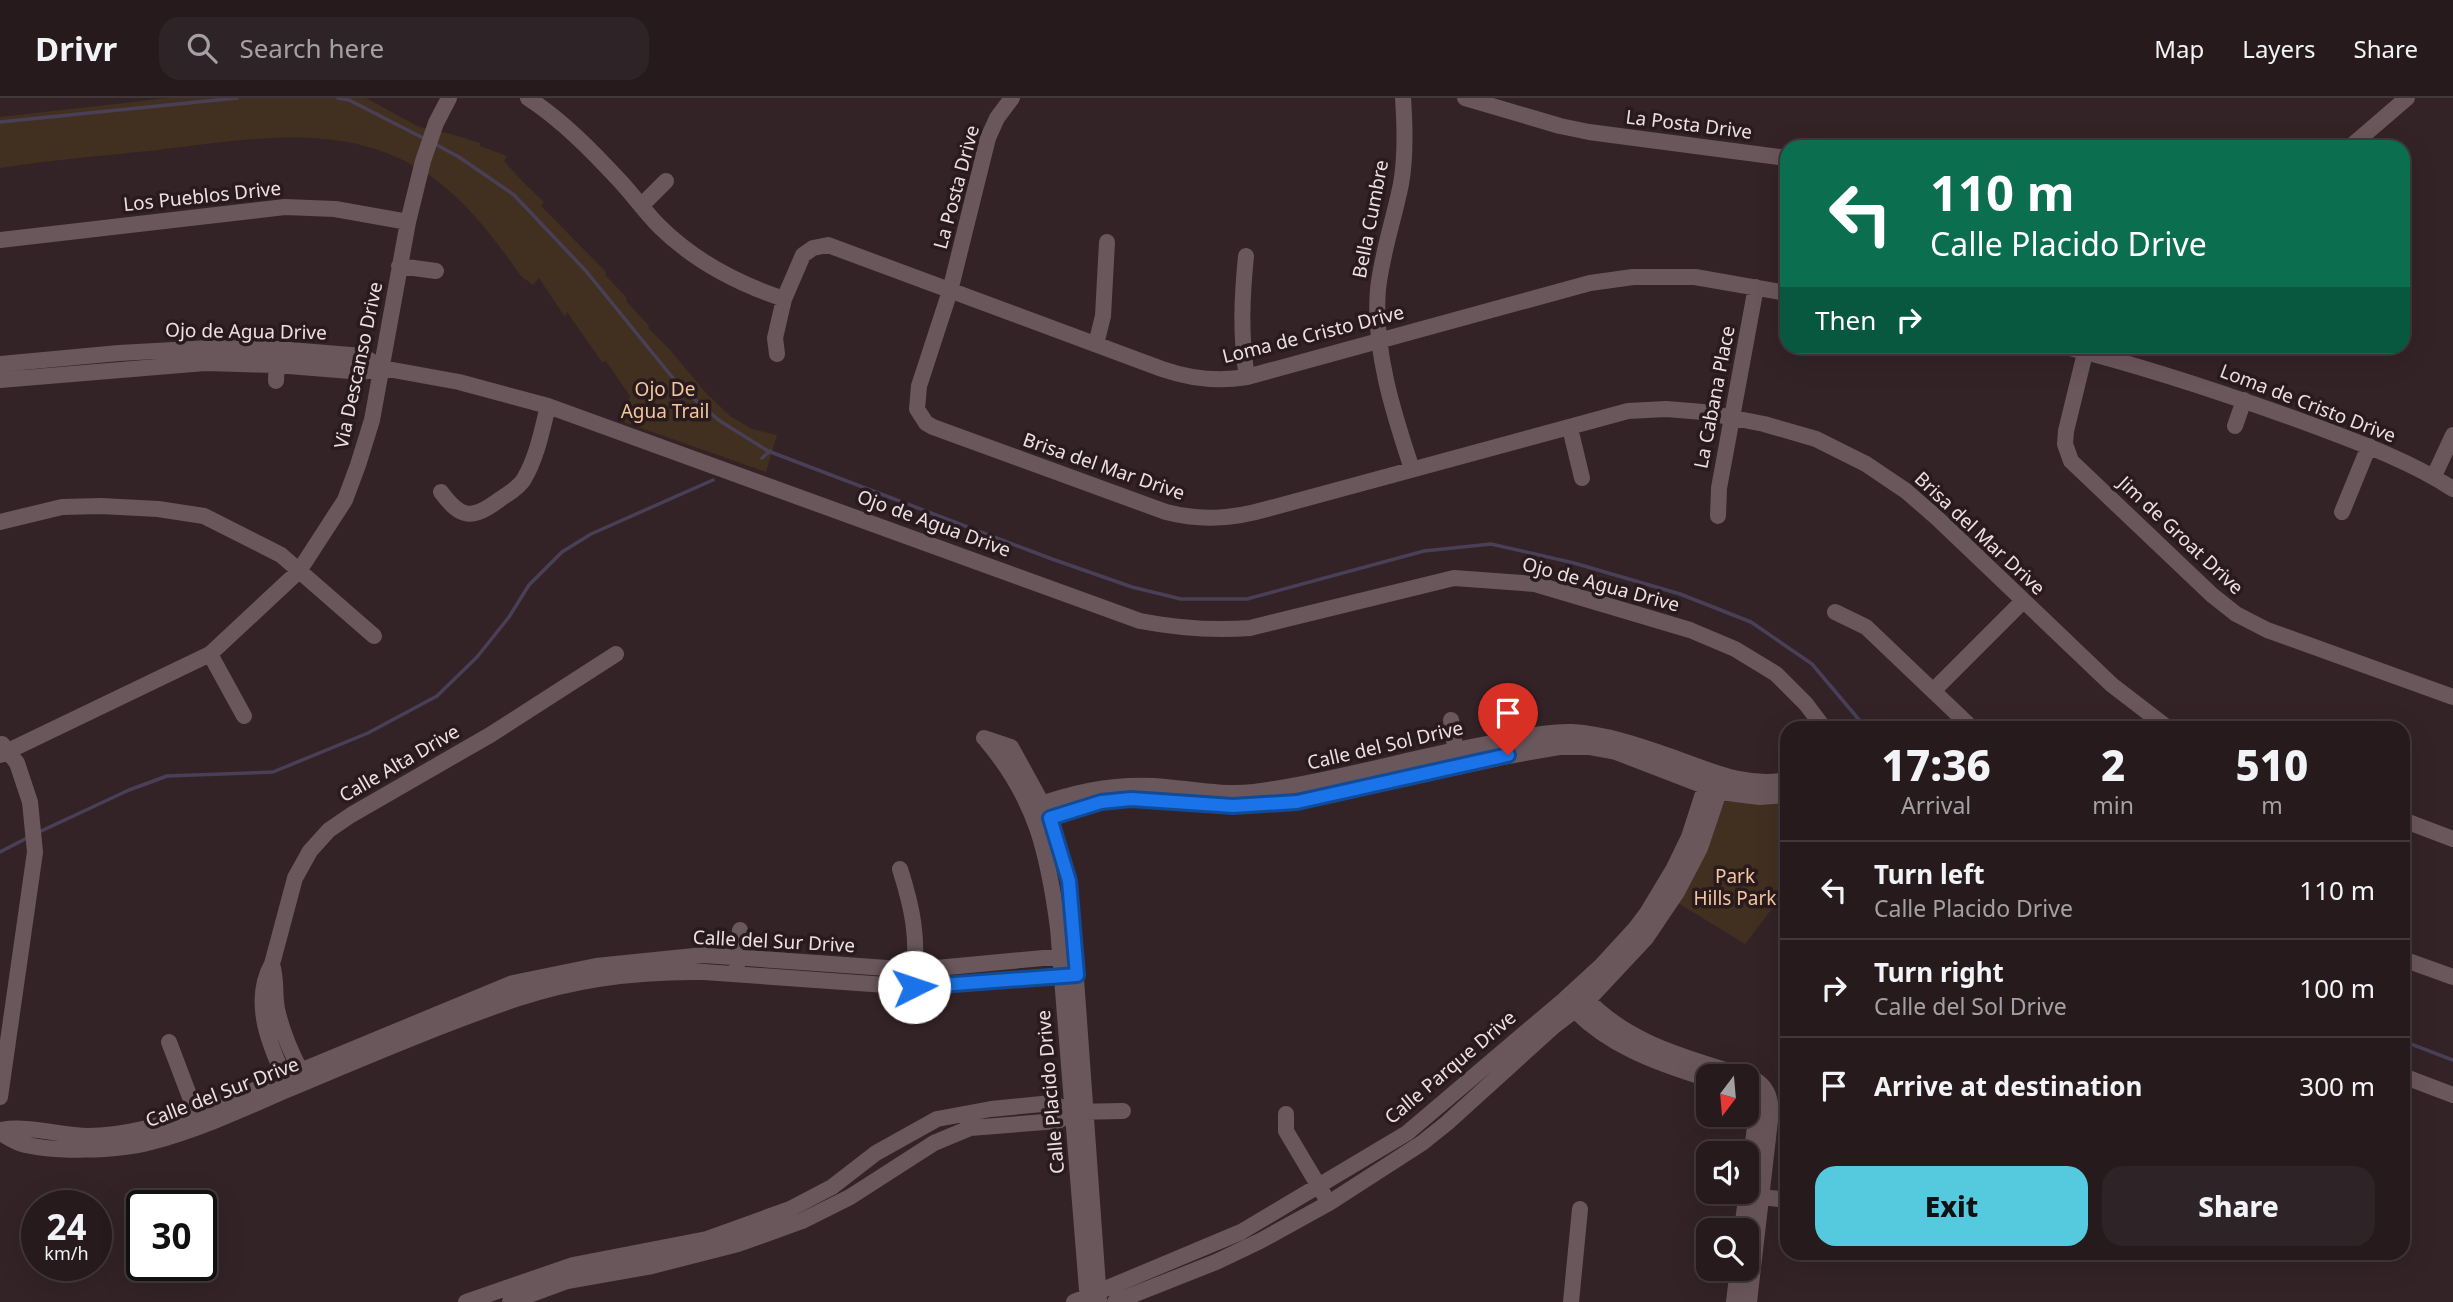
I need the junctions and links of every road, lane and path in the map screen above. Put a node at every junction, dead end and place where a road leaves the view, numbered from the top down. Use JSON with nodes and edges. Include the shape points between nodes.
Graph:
{"nodes":[{"id":1,"x":449,"y":98,"type":"edge"},
{"id":2,"x":528,"y":98,"type":"edge"},
{"id":3,"x":1012,"y":98,"type":"edge"},
{"id":4,"x":1403,"y":98,"type":"edge"},
{"id":5,"x":1465,"y":98,"type":"edge"},
{"id":6,"x":2407,"y":98,"type":"edge"},
{"id":7,"x":2358,"y":140,"type":"edge"},
{"id":8,"x":1780,"y":157,"type":"edge"},
{"id":9,"x":666,"y":181,"type":"dead end"},
{"id":10,"x":641,"y":206,"type":"junction"},
{"id":11,"x":408,"y":222,"type":"junction"},
{"id":12,"x":0,"y":240,"type":"edge"},
{"id":13,"x":1107,"y":242,"type":"dead end"},
{"id":14,"x":1246,"y":256,"type":"dead end"},
{"id":15,"x":399,"y":266,"type":"junction"},
{"id":16,"x":436,"y":271,"type":"dead end"},
{"id":17,"x":1756,"y":287,"type":"junction"},
{"id":18,"x":950,"y":291,"type":"junction"},
{"id":19,"x":1780,"y":292,"type":"edge"},
{"id":20,"x":784,"y":299,"type":"junction"},
{"id":21,"x":1379,"y":340,"type":"junction"},
{"id":22,"x":1096,"y":344,"type":"junction"},
{"id":23,"x":777,"y":354,"type":"dead end"},
{"id":24,"x":2085,"y":354,"type":"edge"},
{"id":25,"x":2089,"y":354,"type":"edge"},
{"id":26,"x":120,"y":361,"type":"junction"},
{"id":27,"x":0,"y":364,"type":"edge"},
{"id":28,"x":382,"y":368,"type":"junction"},
{"id":29,"x":1247,"y":376,"type":"junction"},
{"id":30,"x":0,"y":380,"type":"edge"},
{"id":31,"x":2244,"y":400,"type":"junction"},
{"id":32,"x":548,"y":405,"type":"junction"},
{"id":33,"x":1731,"y":417,"type":"junction"},
{"id":34,"x":2235,"y":426,"type":"dead end"},
{"id":35,"x":1570,"y":428,"type":"junction"},
{"id":36,"x":2453,"y":435,"type":"edge"},
{"id":37,"x":2368,"y":446,"type":"junction"},
{"id":38,"x":1412,"y":469,"type":"junction"},
{"id":39,"x":2434,"y":476,"type":"junction"},
{"id":40,"x":1582,"y":478,"type":"dead end"},
{"id":41,"x":2453,"y":489,"type":"edge"},
{"id":42,"x":441,"y":492,"type":"dead end"},
{"id":43,"x":2342,"y":512,"type":"dead end"},
{"id":44,"x":1718,"y":516,"type":"dead end"},
{"id":45,"x":0,"y":522,"type":"edge"},
{"id":46,"x":299,"y":572,"type":"junction"},
{"id":47,"x":2023,"y":601,"type":"junction"},
{"id":48,"x":1835,"y":612,"type":"dead end"},
{"id":49,"x":374,"y":636,"type":"dead end"},
{"id":50,"x":210,"y":654,"type":"junction"},
{"id":51,"x":616,"y":654,"type":"dead end"},
{"id":52,"x":1934,"y":690,"type":"junction"},
{"id":53,"x":2453,"y":696,"type":"edge"},
{"id":54,"x":244,"y":716,"type":"dead end"},
{"id":55,"x":1451,"y":720,"type":"dead end"},
{"id":56,"x":1819,"y":721,"type":"edge"},
{"id":57,"x":1965,"y":721,"type":"edge"},
{"id":58,"x":2158,"y":721,"type":"edge"},
{"id":59,"x":3,"y":749,"type":"edge"},
{"id":60,"x":1456,"y":758,"type":"junction"},
{"id":61,"x":1780,"y":780,"type":"edge"},
{"id":62,"x":1715,"y":781,"type":"junction"},
{"id":63,"x":1780,"y":796,"type":"edge"},
{"id":64,"x":1040,"y":813,"type":"joint"},
{"id":65,"x":2410,"y":823,"type":"edge"},
{"id":66,"x":2453,"y":839,"type":"edge"},
{"id":67,"x":900,"y":869,"type":"dead end"},
{"id":68,"x":740,"y":930,"type":"dead end"},
{"id":69,"x":1068,"y":955,"type":"junction"},
{"id":70,"x":738,"y":957,"type":"junction"},
{"id":71,"x":2410,"y":962,"type":"edge"},
{"id":72,"x":915,"y":970,"type":"junction"},
{"id":73,"x":597,"y":973,"type":"junction"},
{"id":74,"x":736,"y":974,"type":"junction"},
{"id":75,"x":1069,"y":975,"type":"junction"},
{"id":76,"x":2453,"y":977,"type":"edge"},
{"id":77,"x":914,"y":987,"type":"junction"},
{"id":78,"x":269,"y":998,"type":"junction"},
{"id":79,"x":1576,"y":999,"type":"junction"},
{"id":80,"x":169,"y":1042,"type":"dead end"},
{"id":81,"x":1661,"y":1056,"type":"junction"},
{"id":82,"x":1696,"y":1064,"type":"edge"},
{"id":83,"x":1696,"y":1073,"type":"edge"},
{"id":84,"x":303,"y":1076,"type":"junction"},
{"id":85,"x":2410,"y":1079,"type":"edge"},
{"id":86,"x":287,"y":1083,"type":"junction"},
{"id":87,"x":1452,"y":1095,"type":"junction"},
{"id":88,"x":2453,"y":1095,"type":"edge"},
{"id":89,"x":0,"y":1097,"type":"edge"},
{"id":90,"x":1759,"y":1098,"type":"edge"},
{"id":91,"x":1463,"y":1109,"type":"junction"},
{"id":92,"x":1123,"y":1111,"type":"dead end"},
{"id":93,"x":1079,"y":1112,"type":"junction"},
{"id":94,"x":1286,"y":1114,"type":"dead end"},
{"id":95,"x":198,"y":1120,"type":"junction"},
{"id":96,"x":0,"y":1132,"type":"edge"},
{"id":97,"x":881,"y":1150,"type":"junction"},
{"id":98,"x":893,"y":1168,"type":"junction"},
{"id":99,"x":1759,"y":1171,"type":"edge"},
{"id":100,"x":1318,"y":1187,"type":"junction"},
{"id":101,"x":1759,"y":1196,"type":"edge"},
{"id":102,"x":1780,"y":1198,"type":"edge"},
{"id":103,"x":1329,"y":1203,"type":"junction"},
{"id":104,"x":1753,"y":1204,"type":"edge"},
{"id":105,"x":1580,"y":1209,"type":"dead end"},
{"id":106,"x":707,"y":1245,"type":"junction"},
{"id":107,"x":1210,"y":1245,"type":"junction"},
{"id":108,"x":1216,"y":1262,"type":"junction"},
{"id":109,"x":1740,"y":1281,"type":"edge"},
{"id":110,"x":527,"y":1293,"type":"edge"},
{"id":111,"x":508,"y":1297,"type":"edge"},
{"id":112,"x":1090,"y":1299,"type":"edge"},
{"id":113,"x":1742,"y":1299,"type":"edge"},
{"id":114,"x":466,"y":1302,"type":"edge"},
{"id":115,"x":1115,"y":1302,"type":"edge"},
{"id":116,"x":1572,"y":1302,"type":"edge"}],
"edges":[{"from":1,"to":11,"type":"street","name":"Via Descanso Drive","via":[[429,144]]},
{"from":2,"to":10,"type":"street","via":[[581,143]]},
{"from":3,"to":18,"type":"street","name":"La Posta Drive","via":[[988,138]]},
{"from":4,"to":21,"type":"street","name":"Bella Cumbre","via":[[1403,167],[1378,292]]},
{"from":5,"to":8,"type":"street","name":"La Posta Drive","via":[[1589,132]]},
{"from":6,"to":7,"type":"street"},
{"from":9,"to":10,"type":"street"},
{"from":10,"to":20,"type":"street","via":[[698,259]]},
{"from":11,"to":12,"type":"street","name":"Los Pueblos Drive","via":[[335,209],[285,207]]},
{"from":11,"to":15,"type":"street","name":"Via Descanso Drive"},
{"from":13,"to":22,"type":"street","via":[[1103,316]]},
{"from":14,"to":29,"type":"street","via":[[1242,325]]},
{"from":15,"to":16,"type":"street"},
{"from":15,"to":28,"type":"street","name":"Via Descanso Drive"},
{"from":17,"to":19,"type":"street","name":"Loma de Cristo Drive"},
{"from":17,"to":21,"type":"street","name":"Loma de Cristo Drive","via":[[1667,276],[1590,283]]},
{"from":17,"to":33,"type":"street","name":"La Cabana Place"},
{"from":18,"to":20,"type":"street","name":"Loma de Cristo Drive","via":[[828,245],[803,256]]},
{"from":18,"to":22,"type":"street","name":"Loma de Cristo Drive"},
{"from":18,"to":38,"type":"street","name":"Brisa del Mar Drive","via":[[917,395],[920,415],[933,427],[1189,517],[1245,515]]},
{"from":20,"to":23,"type":"street","name":"Loma de Cristo Drive","via":[[775,338]]},
{"from":21,"to":29,"type":"street","name":"Loma de Cristo Drive"},
{"from":21,"to":38,"type":"street","name":"Bella Cumbre"},
{"from":22,"to":29,"type":"street","name":"Loma de Cristo Drive","via":[[1193,379]]},
{"from":24,"to":53,"type":"street","name":"Jim de Groat Drive","via":[[2066,431],[2071,461],[2212,595],[2267,630]]},
{"from":25,"to":31,"type":"street","name":"Loma de Cristo Drive"},
{"from":26,"to":27,"type":"street"},
{"from":26,"to":28,"type":"street","name":"Ojo de Agua Drive","via":[[276,365],[363,373]]},
{"from":26,"to":30,"type":"street"},
{"from":28,"to":32,"type":"street","name":"Ojo de Agua Drive"},
{"from":28,"to":46,"type":"street","name":"Via Descanso Drive","via":[[372,420],[345,500]]},
{"from":31,"to":34,"type":"street"},
{"from":31,"to":37,"type":"street","name":"Loma de Cristo Drive"},
{"from":32,"to":42,"type":"street","via":[[523,482],[475,515],[453,508]]},
{"from":32,"to":56,"type":"street","name":"Ojo de Agua Drive","via":[[1140,621],[1215,631],[1250,628],[1454,578],[1535,584],[1690,630],[1735,649],[1776,674]]},
{"from":33,"to":35,"type":"street","name":"Brisa del Mar Drive","via":[[1641,410]]},
{"from":33,"to":44,"type":"street","name":"La Cabana Place"},
{"from":33,"to":47,"type":"street","name":"Brisa del Mar Drive","via":[[1816,439],[1875,470],[1937,518]]},
{"from":35,"to":38,"type":"street","name":"Brisa del Mar Drive"},
{"from":35,"to":40,"type":"street"},
{"from":36,"to":39,"type":"street"},
{"from":37,"to":39,"type":"street","name":"Loma de Cristo Drive"},
{"from":37,"to":43,"type":"street"},
{"from":39,"to":41,"type":"street","name":"Loma de Cristo Drive"},
{"from":45,"to":46,"type":"street","via":[[62,507],[88,506],[204,516],[281,555]]},
{"from":46,"to":49,"type":"street"},
{"from":46,"to":50,"type":"street","name":"Via Descanso Drive"},
{"from":47,"to":52,"type":"street"},
{"from":47,"to":58,"type":"street","name":"Brisa del Mar Drive","via":[[2126,698]]},
{"from":48,"to":52,"type":"street","via":[[1866,627]]},
{"from":50,"to":54,"type":"street"},
{"from":50,"to":59,"type":"street","name":"Via Descanso Drive"},
{"from":51,"to":78,"type":"street","name":"Calle Alta Drive","via":[[328,830],[295,878],[265,976]]},
{"from":52,"to":57,"type":"street"},
{"from":55,"to":60,"type":"street"},
{"from":59,"to":89,"type":"street","via":[[17,763],[30,802],[36,852]]},
{"from":60,"to":62,"type":"street","name":"Calle del Sol Drive","via":[[1589,747],[1655,759]]},
{"from":60,"to":64,"type":"street","name":"Calle del Sol Drive","via":[[1285,787],[1233,806],[1181,795]]},
{"from":61,"to":62,"type":"street","name":"Calle del Sol Drive"},
{"from":62,"to":63,"type":"street","name":"Calle del Sol Drive","via":[[1760,797]]},
{"from":62,"to":79,"type":"street","name":"Calle Parque Drive","via":[[1700,848],[1681,871],[1669,906]]},
{"from":64,"to":69,"type":"street","name":"Calle Placido Drive"},
{"from":65,"to":66,"type":"street"},
{"from":67,"to":72,"type":"street","via":[[913,908]]},
{"from":68,"to":70,"type":"street"},
{"from":69,"to":72,"type":"street","name":"Calle del Sur Drive"},
{"from":69,"to":75,"type":"street","name":"Calle Placido Drive"},
{"from":70,"to":72,"type":"street","name":"Calle del Sur Drive"},
{"from":70,"to":73,"type":"street","name":"Calle del Sur Drive","via":[[704,955]]},
{"from":70,"to":74,"type":"street"},
{"from":71,"to":76,"type":"street"},
{"from":72,"to":77,"type":"street"},
{"from":73,"to":74,"type":"street","name":"Calle del Sur Drive"},
{"from":73,"to":84,"type":"street","name":"Calle del Sur Drive","via":[[448,1016]]},
{"from":74,"to":77,"type":"street","name":"Calle del Sur Drive"},
{"from":75,"to":77,"type":"street","name":"Calle del Sur Drive"},
{"from":75,"to":93,"type":"street","name":"Calle Placido Drive"},
{"from":78,"to":84,"type":"street","name":"Calle Alta Drive","via":[[277,1007]]},
{"from":78,"to":86,"type":"street","name":"Calle Alta Drive","via":[[265,1025]]},
{"from":79,"to":81,"type":"street","via":[[1611,1040]]},
{"from":79,"to":87,"type":"street","name":"Calle Parque Drive"},
{"from":79,"to":91,"type":"street","name":"Calle Parque Drive","via":[[1554,1026]]},
{"from":80,"to":95,"type":"street"},
{"from":81,"to":82,"type":"street"},
{"from":81,"to":83,"type":"street"},
{"from":84,"to":86,"type":"street","name":"Calle del Sur Drive"},
{"from":85,"to":88,"type":"street"},
{"from":86,"to":95,"type":"street","name":"Calle del Sur Drive"},
{"from":87,"to":91,"type":"street"},
{"from":87,"to":100,"type":"street","name":"Calle Parque Drive","via":[[1407,1132]]},
{"from":90,"to":99,"type":"street","via":[[1771,1112]]},
{"from":91,"to":103,"type":"street","name":"Calle Parque Drive","via":[[1422,1143]]},
{"from":92,"to":93,"type":"street"},
{"from":93,"to":97,"type":"street","via":[[1052,1103],[937,1119]]},
{"from":93,"to":98,"type":"street","via":[[1058,1121],[970,1128],[933,1143]]},
{"from":93,"to":112,"type":"street","name":"Calle Placido Drive"},
{"from":94,"to":100,"type":"street","via":[[1286,1131]]},
{"from":95,"to":96,"type":"street","name":"Calle del Sur Drive","via":[[149,1143],[94,1149],[19,1143]]},
{"from":97,"to":98,"type":"street"},
{"from":97,"to":106,"type":"street","via":[[832,1187]]},
{"from":98,"to":106,"type":"street","via":[[802,1221],[738,1244]]},
{"from":100,"to":103,"type":"street"},
{"from":100,"to":107,"type":"street","name":"Calle Parque Drive"},
{"from":101,"to":102,"type":"street"},
{"from":103,"to":108,"type":"street","name":"Calle Parque Drive"},
{"from":104,"to":113,"type":"street"},
{"from":105,"to":116,"type":"street"},
{"from":106,"to":110,"type":"street","via":[[652,1266]]},
{"from":107,"to":108,"type":"street"},
{"from":107,"to":112,"type":"street","name":"Calle Parque Drive"},
{"from":108,"to":115,"type":"street","name":"Calle Parque Drive"},
{"from":109,"to":113,"type":"street"},
{"from":110,"to":111,"type":"street"},
{"from":111,"to":114,"type":"street"}]}
